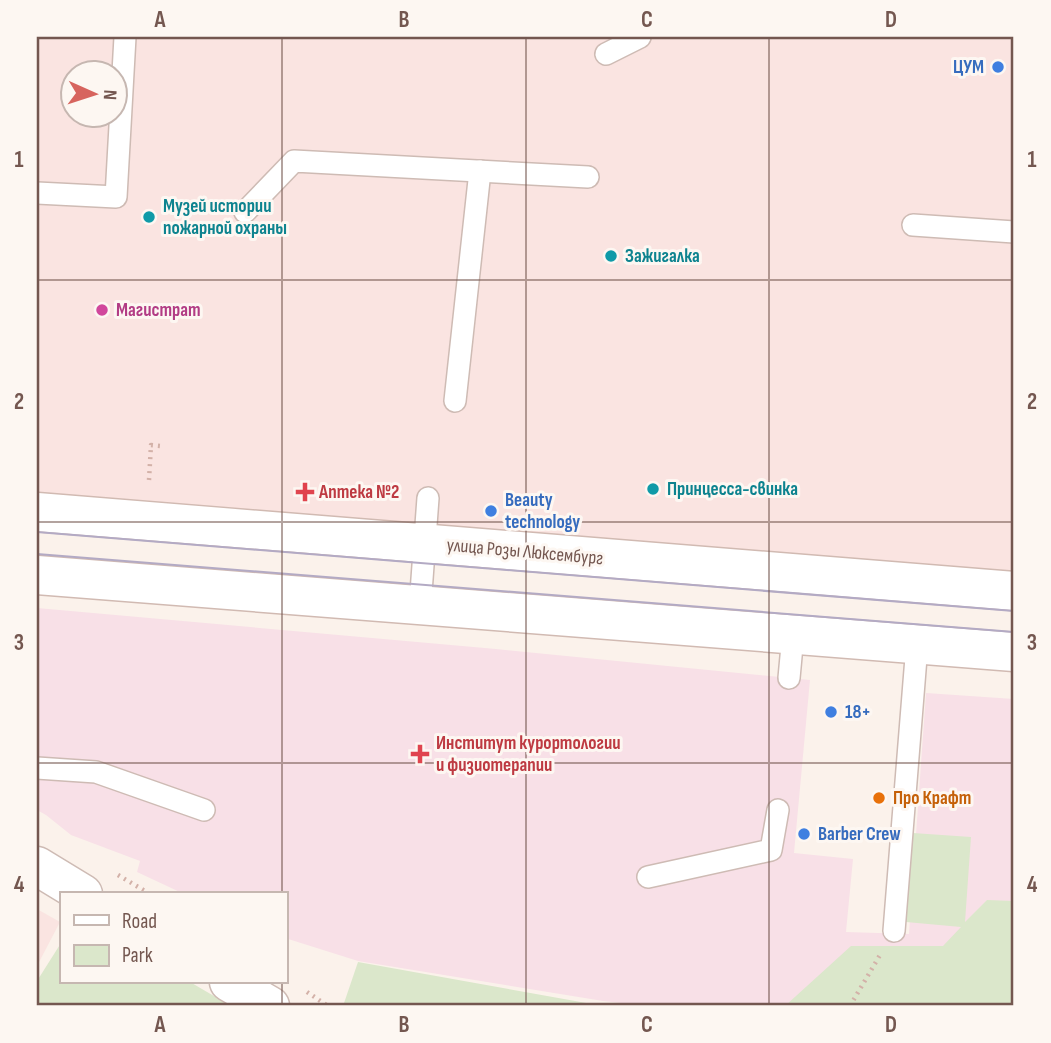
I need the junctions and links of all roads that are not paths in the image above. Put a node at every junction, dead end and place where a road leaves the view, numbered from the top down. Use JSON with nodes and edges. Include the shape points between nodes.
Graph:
{"nodes":[{"id":1,"x":125,"y":37,"type":"edge"},
{"id":2,"x":640,"y":37,"type":"edge"},
{"id":3,"x":606,"y":54,"type":"dead end"},
{"id":4,"x":480,"y":171,"type":"junction"},
{"id":5,"x":588,"y":177,"type":"dead end"},
{"id":6,"x":37,"y":193,"type":"edge"},
{"id":7,"x":245,"y":212,"type":"dead end"},
{"id":8,"x":913,"y":225,"type":"dead end"},
{"id":9,"x":1014,"y":232,"type":"edge"},
{"id":10,"x":455,"y":401,"type":"dead end"},
{"id":11,"x":428,"y":498,"type":"dead end"},
{"id":12,"x":37,"y":512,"type":"edge"},
{"id":13,"x":425,"y":544,"type":"junction"},
{"id":14,"x":37,"y":575,"type":"edge"},
{"id":15,"x":1014,"y":591,"type":"edge"},
{"id":16,"x":420,"y":606,"type":"junction"},
{"id":17,"x":793,"y":635,"type":"junction"},
{"id":18,"x":917,"y":645,"type":"junction"},
{"id":19,"x":1014,"y":652,"type":"edge"},
{"id":20,"x":789,"y":678,"type":"dead end"},
{"id":21,"x":37,"y":768,"type":"edge"},
{"id":22,"x":204,"y":810,"type":"dead end"},
{"id":23,"x":778,"y":810,"type":"dead end"},
{"id":24,"x":37,"y":866,"type":"edge"},
{"id":25,"x":648,"y":877,"type":"dead end"},
{"id":26,"x":80,"y":892,"type":"edge"},
{"id":27,"x":894,"y":931,"type":"road end"},
{"id":28,"x":232,"y":984,"type":"edge"},
{"id":29,"x":270,"y":1006,"type":"edge"}],
"edges":[{"from":1,"to":6,"type":"lane","via":[[116,197]]},
{"from":2,"to":3,"type":"lane"},
{"from":4,"to":5,"type":"lane"},
{"from":4,"to":7,"type":"lane","via":[[294,160]]},
{"from":4,"to":10,"type":"lane"},
{"from":8,"to":9,"type":"lane"},
{"from":11,"to":13,"type":"lane"},
{"from":12,"to":13,"type":"main road","name":"улица Розы Люксембург"},
{"from":13,"to":15,"type":"main road","name":"улица Розы Люксембург"},
{"from":13,"to":16,"type":"lane"},
{"from":14,"to":16,"type":"main road"},
{"from":16,"to":17,"type":"main road"},
{"from":17,"to":18,"type":"main road"},
{"from":17,"to":20,"type":"lane"},
{"from":18,"to":19,"type":"main road"},
{"from":18,"to":27,"type":"lane"},
{"from":21,"to":22,"type":"lane","via":[[96,772]]},
{"from":23,"to":25,"type":"lane","via":[[771,850]]},
{"from":24,"to":26,"type":"main road"},
{"from":28,"to":29,"type":"main road"}]}
